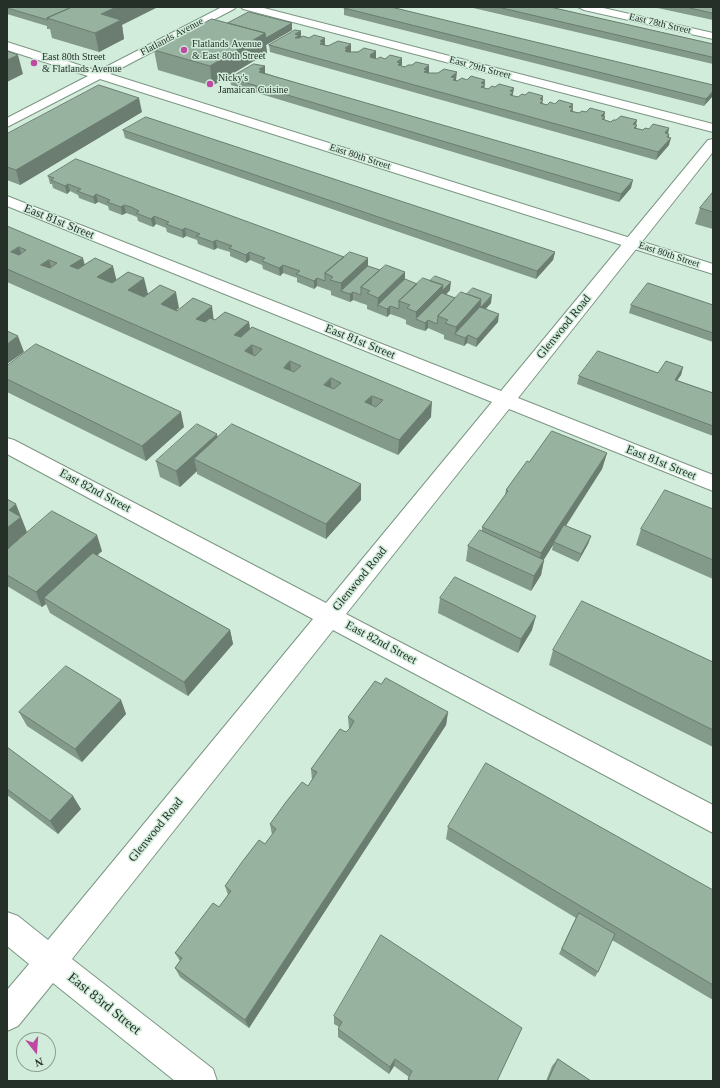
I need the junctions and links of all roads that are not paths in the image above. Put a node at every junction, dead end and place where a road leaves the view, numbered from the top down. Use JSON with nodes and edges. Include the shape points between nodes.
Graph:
{"nodes":[{"id":1,"x":230,"y":7,"type":"edge"},
{"id":2,"x":247,"y":7,"type":"edge"},
{"id":3,"x":584,"y":7,"type":"edge"},
{"id":4,"x":713,"y":36,"type":"edge"},
{"id":5,"x":7,"y":46,"type":"edge"},
{"id":6,"x":100,"y":75,"type":"junction"},
{"id":7,"x":7,"y":124,"type":"edge"},
{"id":8,"x":713,"y":128,"type":"edge"},
{"id":9,"x":713,"y":143,"type":"edge"},
{"id":10,"x":7,"y":201,"type":"edge"},
{"id":11,"x":632,"y":243,"type":"junction"},
{"id":12,"x":713,"y":269,"type":"edge"},
{"id":13,"x":505,"y":400,"type":"junction"},
{"id":14,"x":7,"y":445,"type":"edge"},
{"id":15,"x":713,"y":483,"type":"edge"},
{"id":16,"x":330,"y":616,"type":"junction"},
{"id":17,"x":713,"y":820,"type":"edge"},
{"id":18,"x":7,"y":927,"type":"edge"},
{"id":19,"x":50,"y":961,"type":"junction"},
{"id":20,"x":7,"y":1015,"type":"edge"},
{"id":21,"x":201,"y":1081,"type":"edge"}],
"edges":[{"from":1,"to":6,"type":"street","name":"Flatlands Avenue"},
{"from":2,"to":8,"type":"street","name":"East 79th Street"},
{"from":3,"to":4,"type":"street","name":"East 78th Street"},
{"from":5,"to":6,"type":"street","name":"East 80th Street"},
{"from":6,"to":7,"type":"street","name":"Flatlands Avenue"},
{"from":6,"to":11,"type":"street","name":"East 80th Street"},
{"from":9,"to":11,"type":"street","name":"Glenwood Road"},
{"from":10,"to":13,"type":"street","name":"East 81st Street"},
{"from":11,"to":12,"type":"street","name":"East 80th Street"},
{"from":11,"to":13,"type":"street","name":"Glenwood Road"},
{"from":13,"to":15,"type":"street","name":"East 81st Street"},
{"from":13,"to":16,"type":"street","name":"Glenwood Road"},
{"from":14,"to":16,"type":"street","name":"East 82nd Street"},
{"from":16,"to":17,"type":"street","name":"East 82nd Street"},
{"from":16,"to":19,"type":"street","name":"Glenwood Road"},
{"from":18,"to":19,"type":"street","name":"East 83rd Street"},
{"from":19,"to":20,"type":"street","name":"Glenwood Road"},
{"from":19,"to":21,"type":"street","name":"East 83rd Street"}]}
